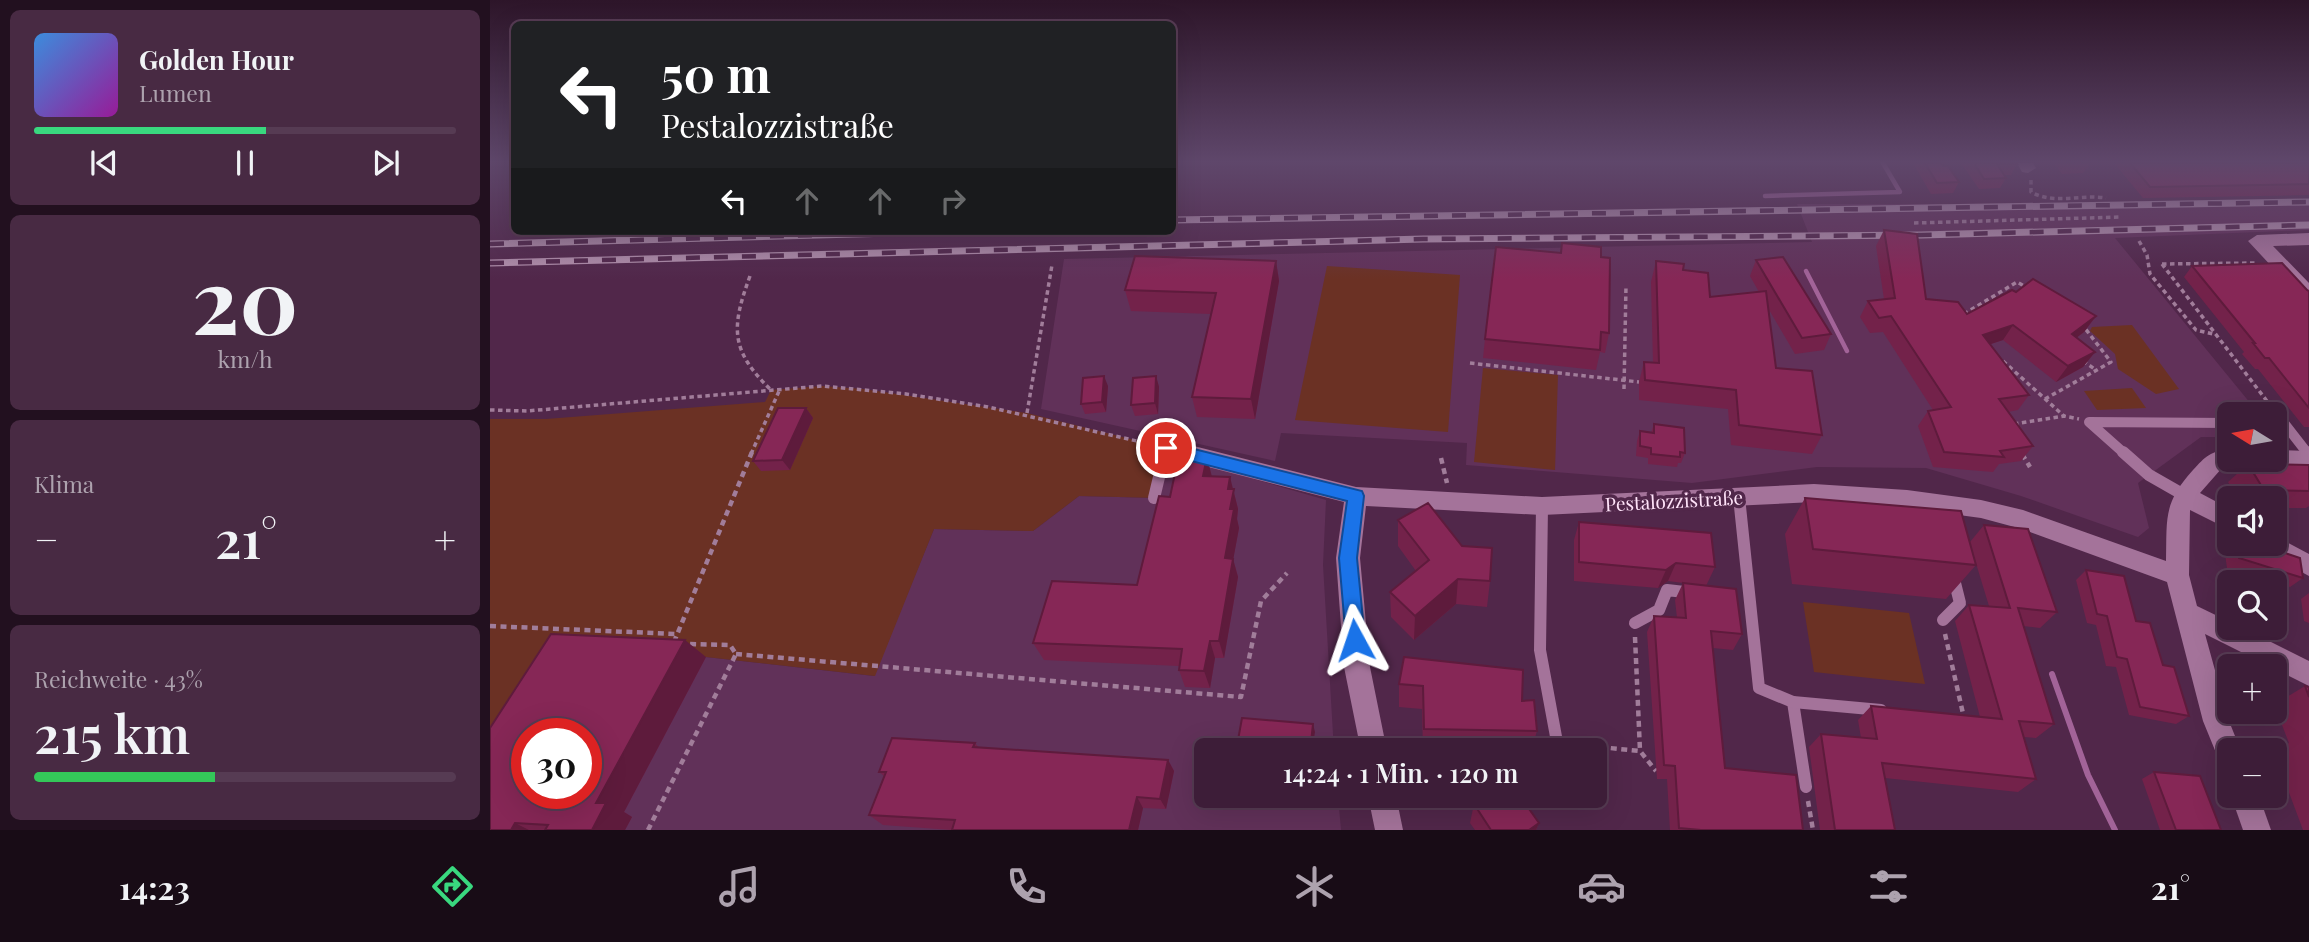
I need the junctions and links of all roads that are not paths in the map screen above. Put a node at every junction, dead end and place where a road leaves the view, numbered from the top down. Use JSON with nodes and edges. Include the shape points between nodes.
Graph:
{"nodes":[{"id":1,"x":2309,"y":239,"type":"edge"},
{"id":2,"x":2309,"y":294,"type":"edge"},
{"id":3,"x":2217,"y":423,"type":"edge"},
{"id":4,"x":2287,"y":432,"type":"edge"},
{"id":5,"x":1166,"y":448,"type":"joint"},
{"id":6,"x":2309,"y":458,"type":"edge"},
{"id":7,"x":2217,"y":459,"type":"edge"},
{"id":8,"x":2287,"y":459,"type":"edge"},
{"id":9,"x":2184,"y":495,"type":"junction"},
{"id":10,"x":1356,"y":496,"type":"junction"},
{"id":11,"x":1739,"y":497,"type":"junction"},
{"id":12,"x":1154,"y":498,"type":"dead end"},
{"id":13,"x":1542,"y":506,"type":"junction"},
{"id":14,"x":2217,"y":514,"type":"edge"},
{"id":15,"x":2287,"y":554,"type":"edge"},
{"id":16,"x":1950,"y":563,"type":"edge"},
{"id":17,"x":2309,"y":566,"type":"edge"},
{"id":18,"x":2177,"y":575,"type":"junction"},
{"id":19,"x":1708,"y":595,"type":"edge"},
{"id":20,"x":2186,"y":612,"type":"junction"},
{"id":21,"x":1942,"y":620,"type":"dead end"},
{"id":22,"x":1635,"y":623,"type":"road end"},
{"id":23,"x":2309,"y":674,"type":"edge"},
{"id":24,"x":1793,"y":702,"type":"junction"},
{"id":25,"x":1898,"y":711,"type":"edge"},
{"id":26,"x":1371,"y":738,"type":"edge"},
{"id":27,"x":1556,"y":738,"type":"edge"},
{"id":28,"x":2223,"y":738,"type":"edge"},
{"id":29,"x":1806,"y":787,"type":"road end"},
{"id":30,"x":1384,"y":808,"type":"edge"},
{"id":31,"x":2249,"y":808,"type":"edge"},
{"id":32,"x":1389,"y":830,"type":"edge"},
{"id":33,"x":2257,"y":830,"type":"edge"}],
"edges":[{"from":1,"to":2,"type":"street","via":[[2257,241]]},
{"from":3,"to":9,"type":"lane","via":[[2089,422],[2149,475]]},
{"from":4,"to":6,"type":"lane"},
{"from":5,"to":10,"type":"street","name":"Pestalozzistraße"},
{"from":5,"to":12,"type":"lane"},
{"from":6,"to":8,"type":"street"},
{"from":7,"to":9,"type":"street"},
{"from":9,"to":14,"type":"street"},
{"from":9,"to":18,"type":"street","via":[[2179,509]]},
{"from":10,"to":13,"type":"street","name":"Pestalozzistraße"},
{"from":10,"to":26,"type":"street","via":[[1348,558],[1357,667]]},
{"from":11,"to":13,"type":"street","name":"Pestalozzistraße"},
{"from":11,"to":18,"type":"street","name":"Pestalozzistraße","via":[[1862,495],[1936,509],[1981,509]]},
{"from":11,"to":24,"type":"lane","via":[[1743,598],[1759,688]]},
{"from":13,"to":27,"type":"lane","via":[[1540,650]]},
{"from":15,"to":17,"type":"street"},
{"from":16,"to":21,"type":"lane","via":[[1960,603]]},
{"from":18,"to":20,"type":"street"},
{"from":19,"to":22,"type":"lane","via":[[1667,590],[1660,610]]},
{"from":20,"to":23,"type":"street"},
{"from":20,"to":28,"type":"street"},
{"from":24,"to":25,"type":"lane"},
{"from":24,"to":29,"type":"lane"},
{"from":30,"to":32,"type":"street"},
{"from":31,"to":33,"type":"street"}]}
